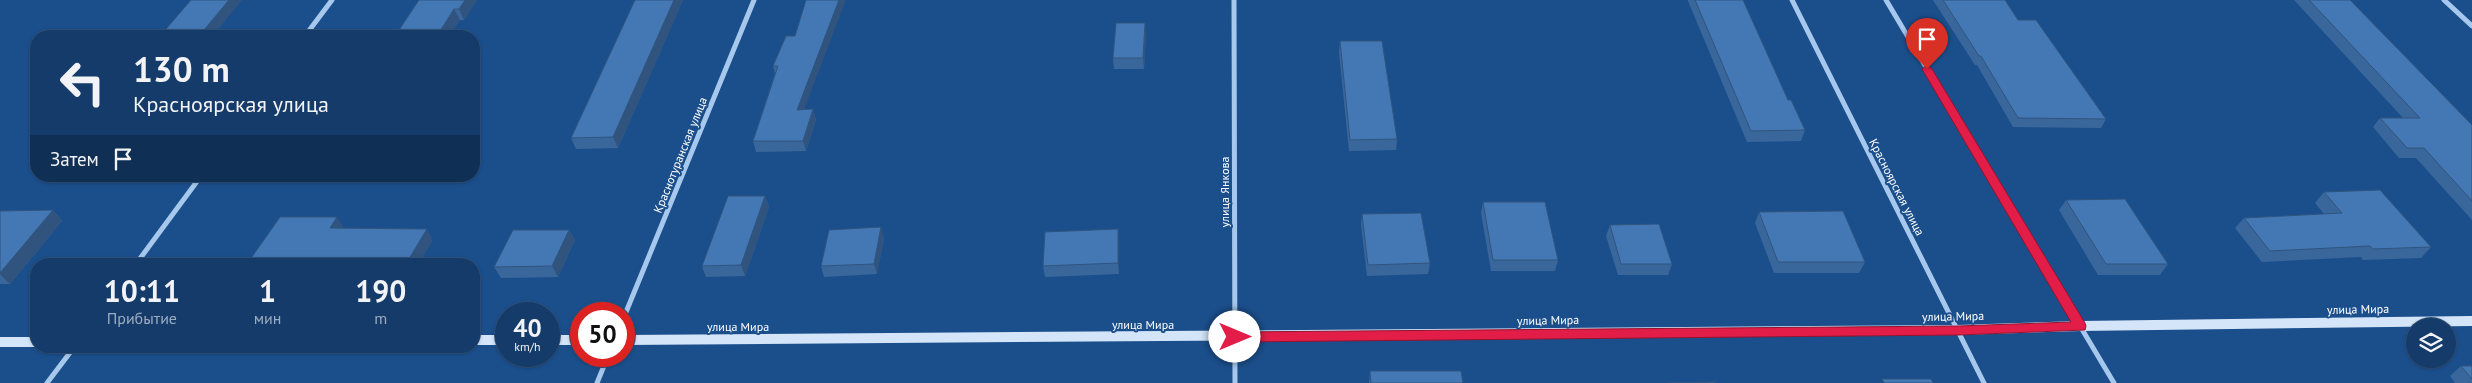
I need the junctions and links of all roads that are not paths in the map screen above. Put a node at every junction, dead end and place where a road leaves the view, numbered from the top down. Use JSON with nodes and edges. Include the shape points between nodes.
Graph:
{"nodes":[{"id":1,"x":332,"y":0,"type":"edge"},
{"id":2,"x":754,"y":0,"type":"edge"},
{"id":3,"x":1234,"y":0,"type":"edge"},
{"id":4,"x":1792,"y":0,"type":"edge"},
{"id":5,"x":1886,"y":0,"type":"edge"},
{"id":6,"x":2444,"y":0,"type":"edge"},
{"id":7,"x":2472,"y":26,"type":"edge"},
{"id":8,"x":310,"y":30,"type":"edge"},
{"id":9,"x":197,"y":182,"type":"edge"},
{"id":10,"x":140,"y":258,"type":"edge"},
{"id":11,"x":630,"y":302,"type":"edge"},
{"id":12,"x":2472,"y":321,"type":"edge"},
{"id":13,"x":2080,"y":326,"type":"junction"},
{"id":14,"x":1958,"y":330,"type":"junction"},
{"id":15,"x":1235,"y":337,"type":"junction"},
{"id":16,"x":480,"y":340,"type":"edge"},
{"id":17,"x":495,"y":340,"type":"edge"},
{"id":18,"x":635,"y":340,"type":"edge"},
{"id":19,"x":0,"y":342,"type":"edge"},
{"id":20,"x":30,"y":342,"type":"edge"},
{"id":21,"x":69,"y":353,"type":"edge"},
{"id":22,"x":604,"y":367,"type":"edge"},
{"id":23,"x":47,"y":383,"type":"edge"},
{"id":24,"x":597,"y":383,"type":"edge"},
{"id":25,"x":1235,"y":383,"type":"edge"},
{"id":26,"x":1984,"y":383,"type":"edge"},
{"id":27,"x":2114,"y":383,"type":"edge"}],
"edges":[{"from":1,"to":8,"type":"street"},
{"from":2,"to":11,"type":"street","name":"Краснотуранская улица"},
{"from":3,"to":15,"type":"street","name":"улица Янкова"},
{"from":4,"to":14,"type":"street","name":"Красноярская улица"},
{"from":5,"to":13,"type":"street"},
{"from":6,"to":7,"type":"street"},
{"from":9,"to":10,"type":"street"},
{"from":12,"to":13,"type":"main road","name":"улица Мира"},
{"from":13,"to":14,"type":"main road","name":"улица Мира"},
{"from":13,"to":27,"type":"street"},
{"from":14,"to":15,"type":"main road","name":"улица Мира"},
{"from":14,"to":26,"type":"street","name":"Красноярская улица"},
{"from":15,"to":18,"type":"main road","name":"улица Мира"},
{"from":15,"to":25,"type":"street","name":"улица Янкова"},
{"from":16,"to":17,"type":"main road"},
{"from":19,"to":20,"type":"main road"},
{"from":21,"to":23,"type":"street"},
{"from":22,"to":24,"type":"street"}]}
